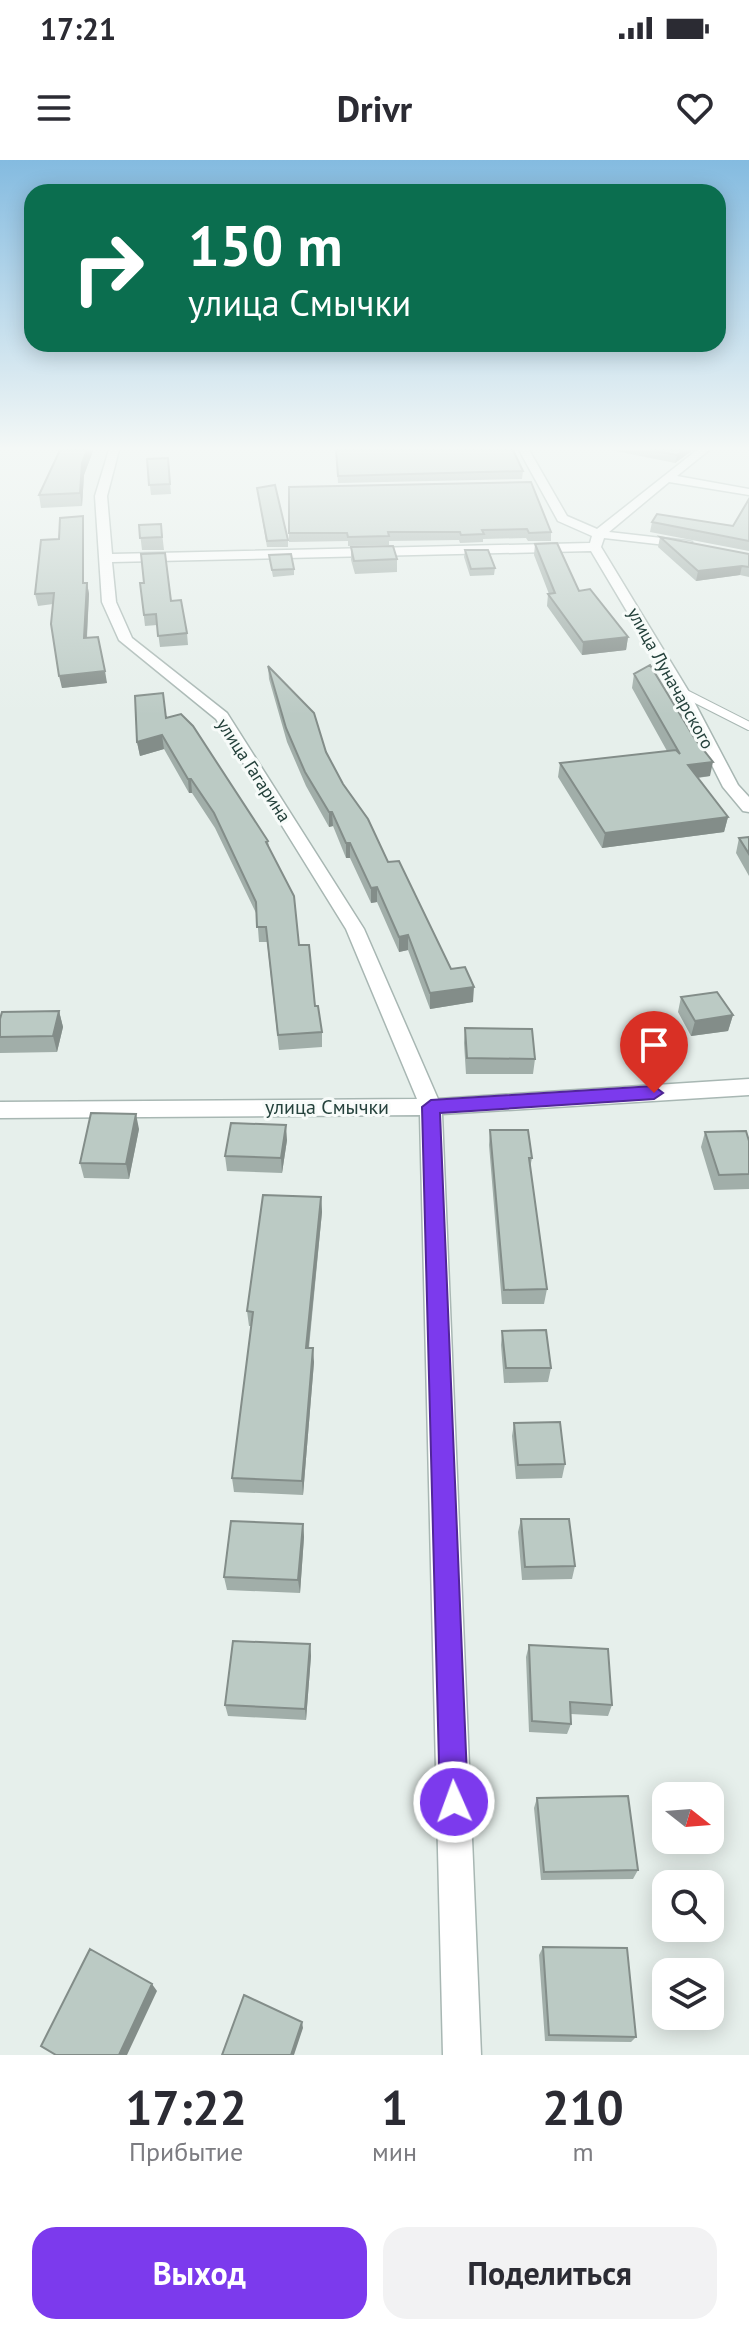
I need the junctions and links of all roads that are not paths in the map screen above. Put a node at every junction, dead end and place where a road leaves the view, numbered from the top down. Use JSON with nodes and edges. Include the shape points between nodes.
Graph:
{"nodes":[{"id":1,"x":106,"y":538,"type":"edge"},
{"id":2,"x":597,"y":540,"type":"junction"},
{"id":3,"x":702,"y":548,"type":"edge"},
{"id":4,"x":108,"y":558,"type":"junction"},
{"id":5,"x":682,"y":692,"type":"junction"},
{"id":6,"x":749,"y":726,"type":"edge"},
{"id":7,"x":749,"y":785,"type":"edge"},
{"id":8,"x":731,"y":787,"type":"junction"},
{"id":9,"x":749,"y":807,"type":"edge"},
{"id":10,"x":749,"y":1087,"type":"edge"},
{"id":11,"x":431,"y":1107,"type":"junction"},
{"id":12,"x":0,"y":1110,"type":"edge"},
{"id":13,"x":462,"y":2055,"type":"edge"}],
"edges":[{"from":1,"to":4,"type":"street","name":"улица Гагарина"},
{"from":2,"to":3,"type":"street","via":[[655,539]]},
{"from":2,"to":4,"type":"street"},
{"from":2,"to":5,"type":"street","name":"улица Луначарского"},
{"from":4,"to":11,"type":"street","name":"улица Гагарина","via":[[109,602],[126,640],[222,716],[355,929]]},
{"from":5,"to":6,"type":"lane"},
{"from":5,"to":8,"type":"street","name":"улица Луначарского"},
{"from":7,"to":8,"type":"street"},
{"from":8,"to":9,"type":"street","name":"улица Луначарского"},
{"from":10,"to":11,"type":"street","name":"улица Смычки"},
{"from":11,"to":12,"type":"street","name":"улица Смычки"},
{"from":11,"to":13,"type":"street"}]}
